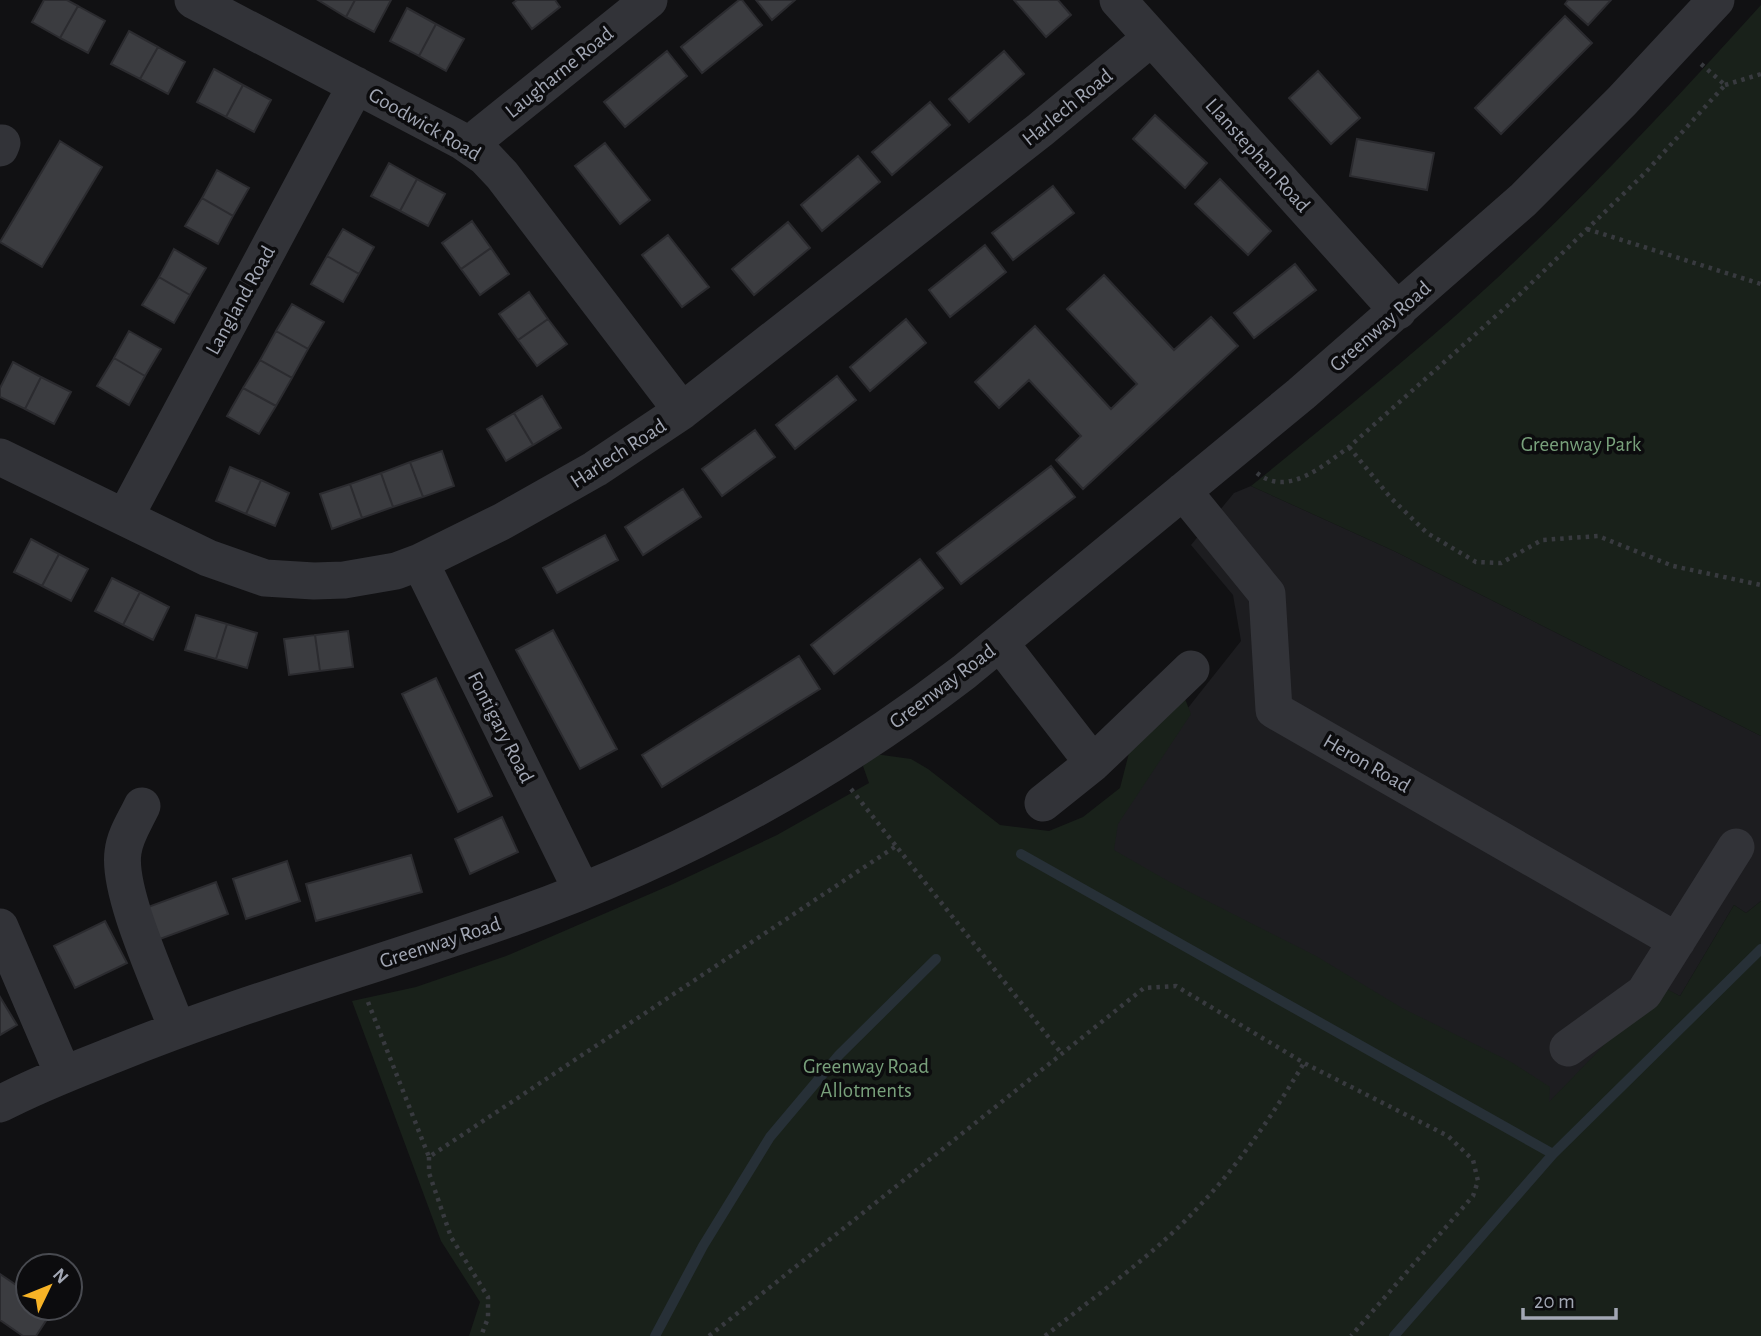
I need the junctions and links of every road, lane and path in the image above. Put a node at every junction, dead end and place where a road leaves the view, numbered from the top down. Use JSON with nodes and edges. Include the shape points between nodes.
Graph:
{"nodes":[{"id":1,"x":193,"y":0,"type":"edge"},
{"id":2,"x":649,"y":0,"type":"edge"},
{"id":3,"x":1118,"y":0,"type":"edge"},
{"id":4,"x":1716,"y":0,"type":"edge"},
{"id":5,"x":1151,"y":38,"type":"junction"},
{"id":6,"x":1694,"y":59,"type":"dead end"},
{"id":7,"x":1761,"y":74,"type":"edge"},
{"id":8,"x":356,"y":85,"type":"junction"},
{"id":9,"x":1725,"y":85,"type":"junction"},
{"id":10,"x":472,"y":147,"type":"junction"},
{"id":11,"x":1587,"y":229,"type":"junction"},
{"id":12,"x":1761,"y":284,"type":"edge"},
{"id":13,"x":1398,"y":311,"type":"junction"},
{"id":14,"x":682,"y":411,"type":"junction"},
{"id":15,"x":1349,"y":447,"type":"junction"},
{"id":16,"x":0,"y":457,"type":"edge"},
{"id":17,"x":1256,"y":473,"type":"dead end"},
{"id":18,"x":1183,"y":491,"type":"junction"},
{"id":19,"x":125,"y":516,"type":"junction"},
{"id":20,"x":419,"y":562,"type":"junction"},
{"id":21,"x":1761,"y":585,"type":"edge"},
{"id":22,"x":1000,"y":643,"type":"junction"},
{"id":23,"x":1191,"y":669,"type":"dead end"},
{"id":24,"x":1093,"y":763,"type":"junction"},
{"id":25,"x":830,"y":764,"type":"junction"},
{"id":26,"x":1043,"y":803,"type":"dead end"},
{"id":27,"x":142,"y":806,"type":"dead end"},
{"id":28,"x":896,"y":846,"type":"junction"},
{"id":29,"x":1736,"y":847,"type":"dead end"},
{"id":30,"x":582,"y":891,"type":"junction"},
{"id":31,"x":0,"y":927,"type":"edge"},
{"id":32,"x":1677,"y":940,"type":"junction"},
{"id":33,"x":355,"y":970,"type":"junction"},
{"id":34,"x":177,"y":1029,"type":"junction"},
{"id":35,"x":1568,"y":1048,"type":"dead end"},
{"id":36,"x":1062,"y":1054,"type":"junction"},
{"id":37,"x":1304,"y":1063,"type":"junction"},
{"id":38,"x":64,"y":1074,"type":"junction"},
{"id":39,"x":0,"y":1104,"type":"edge"},
{"id":40,"x":429,"y":1157,"type":"junction"},
{"id":41,"x":481,"y":1336,"type":"edge"},
{"id":42,"x":709,"y":1336,"type":"edge"},
{"id":43,"x":1045,"y":1336,"type":"edge"},
{"id":44,"x":1351,"y":1336,"type":"edge"}],
"edges":[{"from":1,"to":8,"type":"street","name":"Goodwick Road"},
{"from":2,"to":10,"type":"street","name":"Laugharne Road"},
{"from":3,"to":5,"type":"street","name":"Llanstephan Road"},
{"from":4,"to":13,"type":"street","name":"Greenway Road","via":[[1568,156]]},
{"from":5,"to":13,"type":"street","name":"Llanstephan Road"},
{"from":5,"to":14,"type":"street","name":"Harlech Road"},
{"from":6,"to":9,"type":"path"},
{"from":7,"to":9,"type":"path"},
{"from":8,"to":10,"type":"street","name":"Goodwick Road"},
{"from":8,"to":19,"type":"street","name":"Langland Road"},
{"from":9,"to":11,"type":"path"},
{"from":10,"to":14,"type":"street","name":"Goodwick Road","via":[[502,175]]},
{"from":11,"to":12,"type":"path"},
{"from":11,"to":15,"type":"path"},
{"from":13,"to":18,"type":"street","name":"Greenway Road"},
{"from":14,"to":20,"type":"street","name":"Harlech Road","via":[[576,480]]},
{"from":15,"to":17,"type":"path","via":[[1309,475],[1292,481],[1264,479]]},
{"from":15,"to":21,"type":"path","via":[[1390,498],[1427,533],[1476,562],[1501,563],[1542,540],[1598,537],[1674,566]]},
{"from":16,"to":19,"type":"street","name":"Harlech Road"},
{"from":18,"to":22,"type":"street","name":"Greenway Road"},
{"from":18,"to":32,"type":"street","name":"Heron Road","via":[[1267,594],[1274,710]]},
{"from":19,"to":20,"type":"street","name":"Harlech Road","via":[[208,558],[265,578],[344,580]]},
{"from":20,"to":30,"type":"street","name":"Fontigary Road"},
{"from":22,"to":24,"type":"street"},
{"from":22,"to":25,"type":"street","name":"Greenway Road","via":[[917,708]]},
{"from":23,"to":24,"type":"street"},
{"from":24,"to":26,"type":"street"},
{"from":25,"to":28,"type":"path"},
{"from":25,"to":30,"type":"street","name":"Greenway Road","via":[[722,828]]},
{"from":27,"to":34,"type":"street","via":[[123,851],[123,871],[132,909]]},
{"from":28,"to":36,"type":"path"},
{"from":28,"to":40,"type":"path"},
{"from":29,"to":32,"type":"street"},
{"from":30,"to":33,"type":"street","name":"Greenway Road"},
{"from":31,"to":38,"type":"street"},
{"from":32,"to":35,"type":"street","via":[[1644,993]]},
{"from":33,"to":34,"type":"street","name":"Greenway Road"},
{"from":33,"to":40,"type":"path"},
{"from":34,"to":38,"type":"street","name":"Greenway Road"},
{"from":36,"to":37,"type":"path","via":[[1144,988],[1176,986]]},
{"from":36,"to":42,"type":"path"},
{"from":37,"to":43,"type":"path","via":[[1271,1118],[1205,1201],[1165,1240]]},
{"from":37,"to":44,"type":"path","via":[[1448,1136],[1472,1160],[1478,1181],[1473,1196]]},
{"from":38,"to":39,"type":"street","name":"Greenway Road"},
{"from":40,"to":41,"type":"path","via":[[429,1173],[450,1237],[488,1297],[488,1318]]}]}
